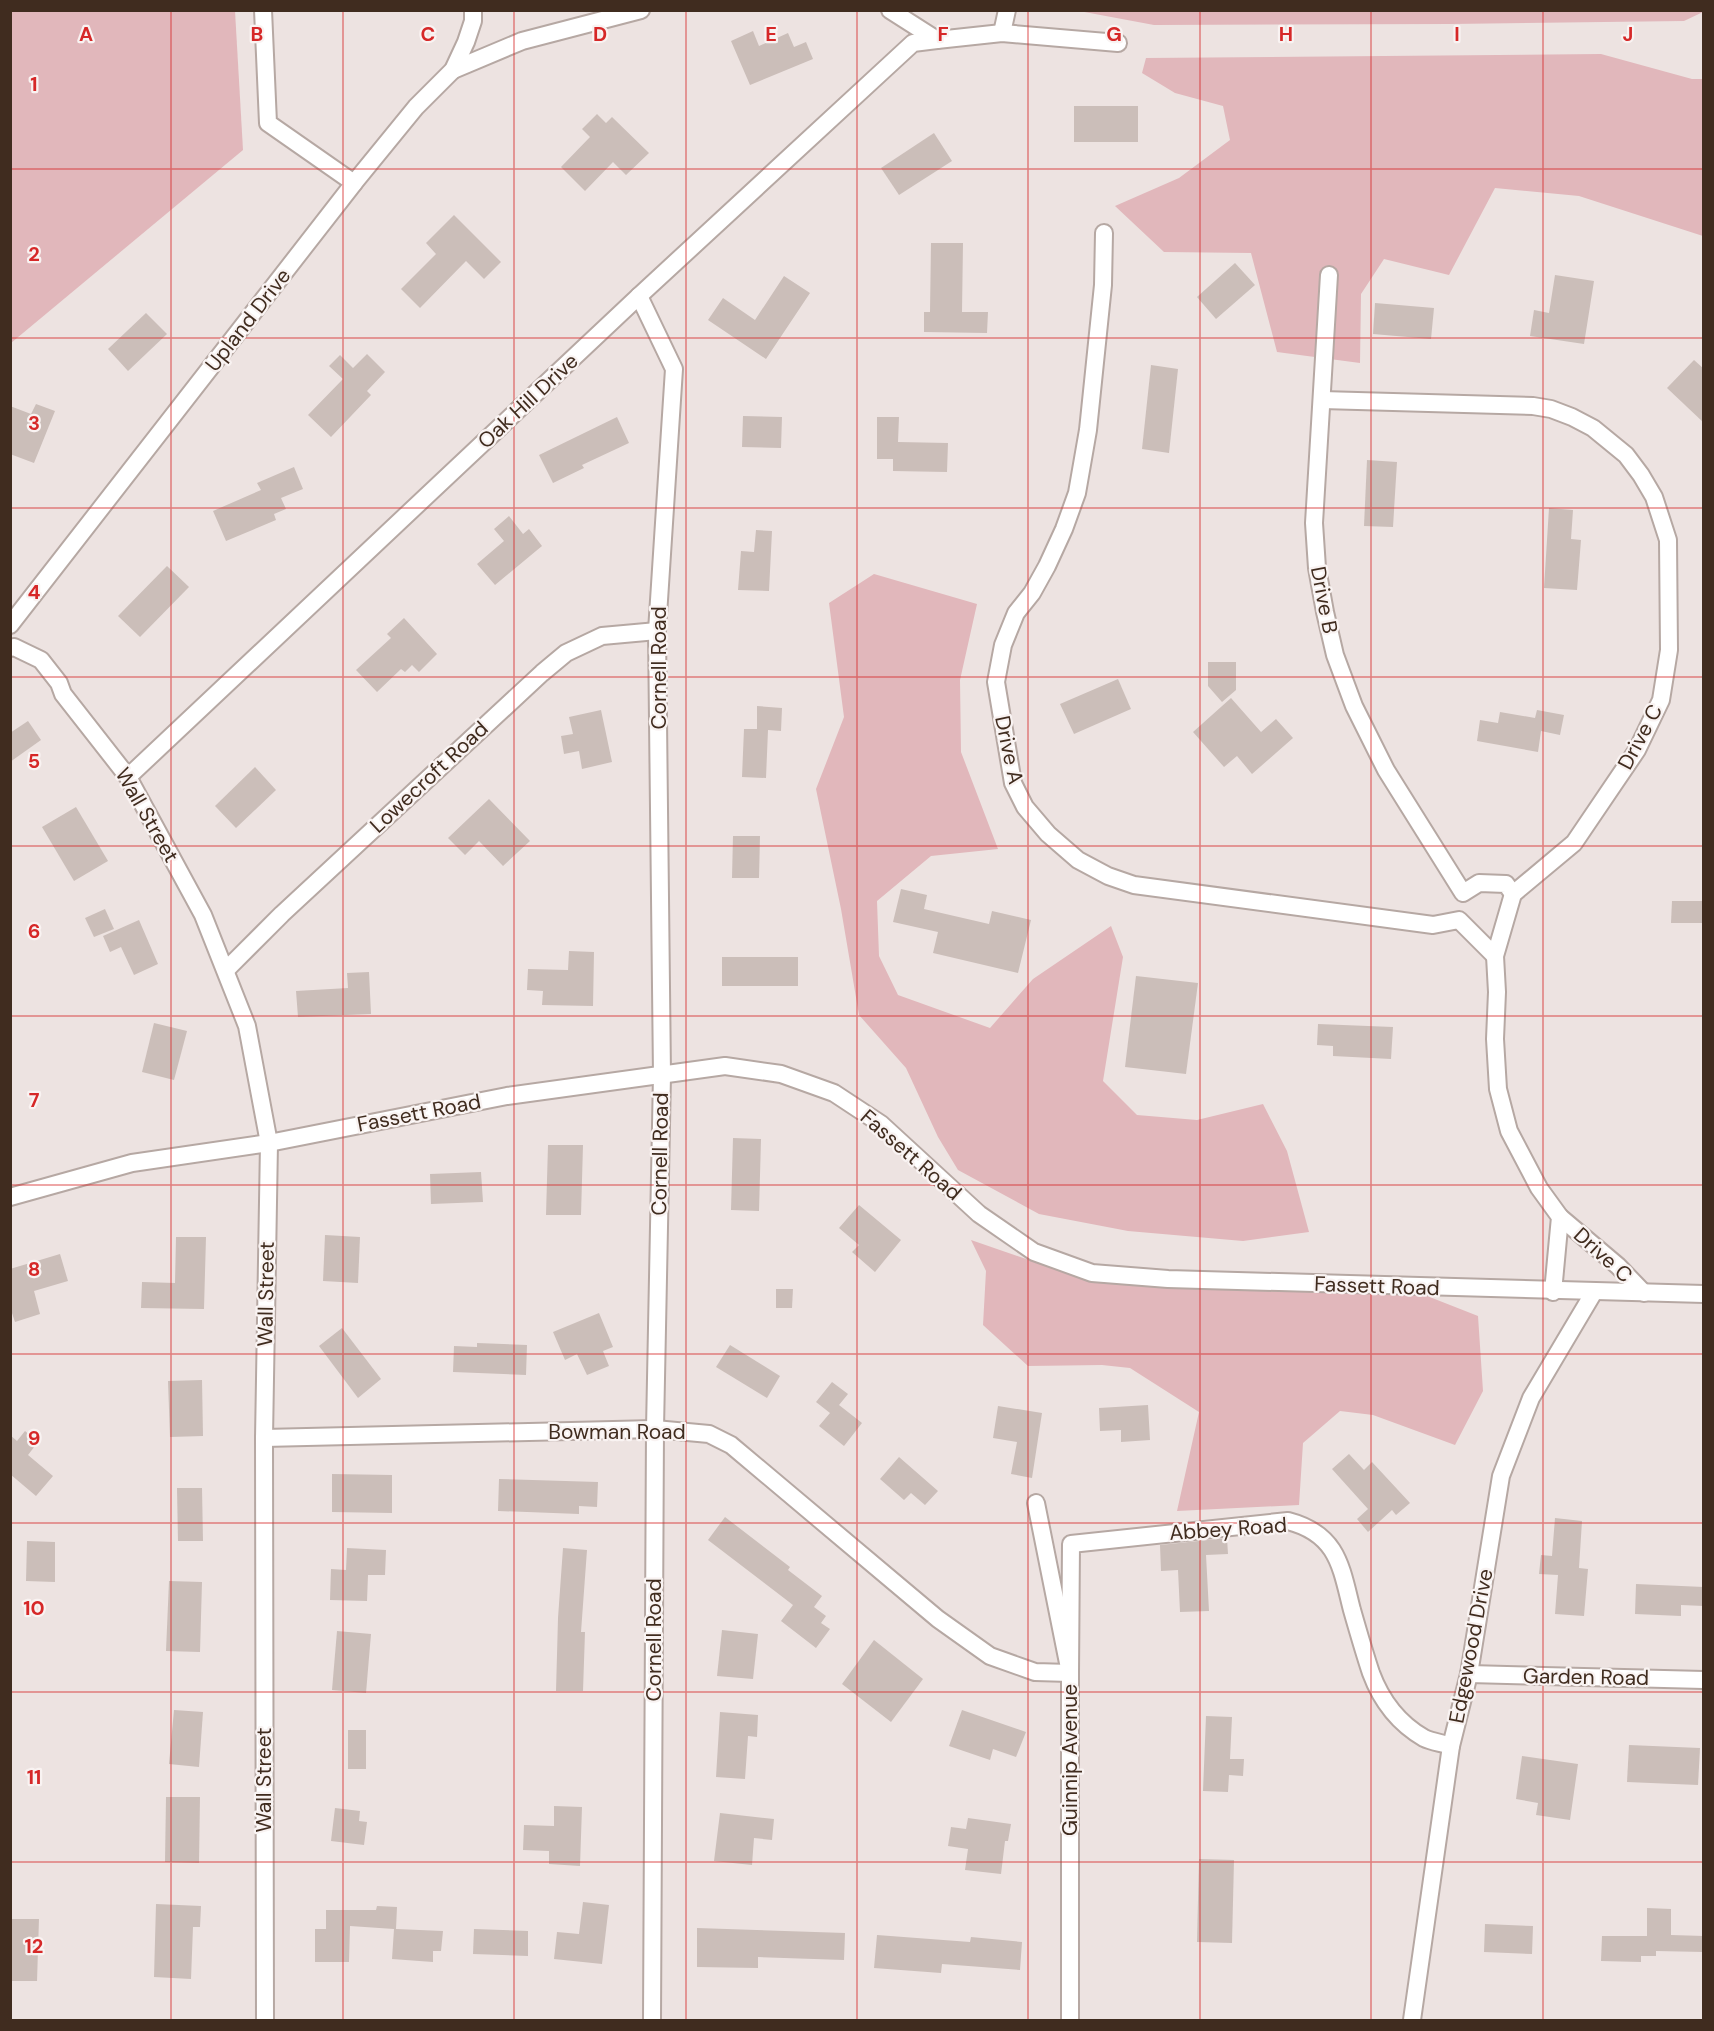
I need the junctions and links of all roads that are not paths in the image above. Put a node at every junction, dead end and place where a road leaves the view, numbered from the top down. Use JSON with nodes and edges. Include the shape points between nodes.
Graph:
{"nodes":[{"id":1,"x":262,"y":10,"type":"edge"},
{"id":2,"x":473,"y":10,"type":"edge"},
{"id":3,"x":641,"y":10,"type":"edge"},
{"id":4,"x":890,"y":10,"type":"edge"},
{"id":5,"x":1007,"y":10,"type":"edge"},
{"id":6,"x":1002,"y":33,"type":"junction"},
{"id":7,"x":937,"y":40,"type":"junction"},
{"id":8,"x":1119,"y":43,"type":"dead end"},
{"id":9,"x":453,"y":70,"type":"junction"},
{"id":10,"x":354,"y":183,"type":"junction"},
{"id":11,"x":1104,"y":233,"type":"dead end"},
{"id":12,"x":1329,"y":275,"type":"dead end"},
{"id":13,"x":639,"y":296,"type":"junction"},
{"id":14,"x":1322,"y":400,"type":"junction"},
{"id":15,"x":10,"y":625,"type":"edge"},
{"id":16,"x":657,"y":632,"type":"junction"},
{"id":17,"x":10,"y":648,"type":"edge"},
{"id":18,"x":128,"y":777,"type":"junction"},
{"id":19,"x":1463,"y":893,"type":"junction"},
{"id":20,"x":1513,"y":894,"type":"junction"},
{"id":21,"x":1459,"y":920,"type":"junction"},
{"id":22,"x":1495,"y":956,"type":"junction"},
{"id":23,"x":226,"y":970,"type":"junction"},
{"id":24,"x":662,"y":1075,"type":"junction"},
{"id":25,"x":269,"y":1143,"type":"junction"},
{"id":26,"x":10,"y":1197,"type":"edge"},
{"id":27,"x":1560,"y":1216,"type":"junction"},
{"id":28,"x":1553,"y":1292,"type":"junction"},
{"id":29,"x":1594,"y":1292,"type":"junction"},
{"id":30,"x":1644,"y":1293,"type":"junction"},
{"id":31,"x":1704,"y":1294,"type":"edge"},
{"id":32,"x":655,"y":1429,"type":"junction"},
{"id":33,"x":264,"y":1438,"type":"junction"},
{"id":34,"x":1036,"y":1503,"type":"dead end"},
{"id":35,"x":1070,"y":1673,"type":"junction"},
{"id":36,"x":1469,"y":1674,"type":"junction"},
{"id":37,"x":1704,"y":1680,"type":"edge"},
{"id":38,"x":1451,"y":1746,"type":"junction"},
{"id":39,"x":265,"y":2020,"type":"edge"},
{"id":40,"x":652,"y":2020,"type":"edge"},
{"id":41,"x":1070,"y":2020,"type":"edge"},
{"id":42,"x":1412,"y":2020,"type":"edge"}],
"edges":[{"from":1,"to":10,"type":"street","via":[[268,123]]},
{"from":2,"to":9,"type":"street","name":"Upland Drive","via":[[473,21]]},
{"from":3,"to":9,"type":"street","via":[[522,41]]},
{"from":4,"to":7,"type":"street"},
{"from":5,"to":6,"type":"street"},
{"from":6,"to":7,"type":"street","name":"Oak Hill Drive"},
{"from":6,"to":8,"type":"street","name":"Oak Hill Drive"},
{"from":7,"to":13,"type":"street","name":"Oak Hill Drive","via":[[912,44]]},
{"from":9,"to":10,"type":"street","name":"Upland Drive","via":[[416,107]]},
{"from":10,"to":15,"type":"street","name":"Upland Drive"},
{"from":11,"to":21,"type":"street","name":"Drive A","via":[[1103,285],[1089,424],[1077,493],[1047,566],[1016,614],[1003,645],[996,682],[1013,783],[1025,807],[1078,860],[1134,885],[1433,925]]},
{"from":12,"to":14,"type":"street","name":"Drive B"},
{"from":13,"to":16,"type":"street","name":"Cornell Road","via":[[674,369]]},
{"from":13,"to":18,"type":"street","name":"Oak Hill Drive"},
{"from":14,"to":19,"type":"street","name":"Drive B","via":[[1314,523],[1317,568],[1335,655],[1354,706],[1386,770]]},
{"from":14,"to":20,"type":"street","name":"Drive C","via":[[1551,409],[1593,428],[1626,455],[1654,497],[1668,540],[1669,650],[1661,700],[1637,750],[1574,843]]},
{"from":16,"to":23,"type":"street","name":"Lowecroft Road","via":[[602,636],[566,653]]},
{"from":16,"to":24,"type":"street","name":"Cornell Road"},
{"from":17,"to":18,"type":"street","name":"Wall Street","via":[[41,660]]},
{"from":18,"to":23,"type":"street","name":"Wall Street","via":[[203,915]]},
{"from":19,"to":20,"type":"street","via":[[1479,883],[1506,884]]},
{"from":19,"to":21,"type":"street"},
{"from":20,"to":22,"type":"street","name":"Drive C"},
{"from":21,"to":22,"type":"street"},
{"from":22,"to":27,"type":"street","name":"Drive C","via":[[1498,1089],[1509,1131],[1539,1188]]},
{"from":23,"to":25,"type":"street","name":"Wall Street","via":[[247,1026]]},
{"from":24,"to":25,"type":"street","name":"Fassett Road","via":[[507,1096]]},
{"from":24,"to":28,"type":"street","name":"Fassett Road","via":[[725,1066],[781,1074],[834,1093],[881,1124],[979,1214],[1034,1252],[1092,1274]]},
{"from":24,"to":32,"type":"street","name":"Cornell Road"},
{"from":25,"to":26,"type":"street","name":"Fassett Road","via":[[132,1163]]},
{"from":25,"to":33,"type":"street","name":"Wall Street"},
{"from":27,"to":28,"type":"street","name":"Drive C"},
{"from":27,"to":30,"type":"street","name":"Drive C"},
{"from":28,"to":29,"type":"street","name":"Fassett Road"},
{"from":29,"to":30,"type":"street","name":"Fassett Road"},
{"from":29,"to":36,"type":"street","name":"Edgewood Drive","via":[[1531,1398],[1501,1476]]},
{"from":30,"to":31,"type":"street","name":"Fassett Road"},
{"from":32,"to":33,"type":"street","name":"Bowman Road"},
{"from":32,"to":35,"type":"street","name":"Bowman Road","via":[[708,1434],[732,1445],[938,1619],[990,1656],[1035,1672]]},
{"from":32,"to":40,"type":"street","name":"Cornell Road"},
{"from":33,"to":39,"type":"street","name":"Wall Street"},
{"from":34,"to":35,"type":"street","name":"Guinnip Avenue"},
{"from":35,"to":38,"type":"street","name":"Abbey Road","via":[[1071,1544],[1288,1521],[1315,1532],[1337,1556],[1371,1673],[1391,1711],[1425,1739]]},
{"from":35,"to":41,"type":"street","name":"Guinnip Avenue"},
{"from":36,"to":37,"type":"street","name":"Garden Road"},
{"from":36,"to":38,"type":"street","name":"Edgewood Drive"},
{"from":38,"to":42,"type":"street","name":"Edgewood Drive"}]}
